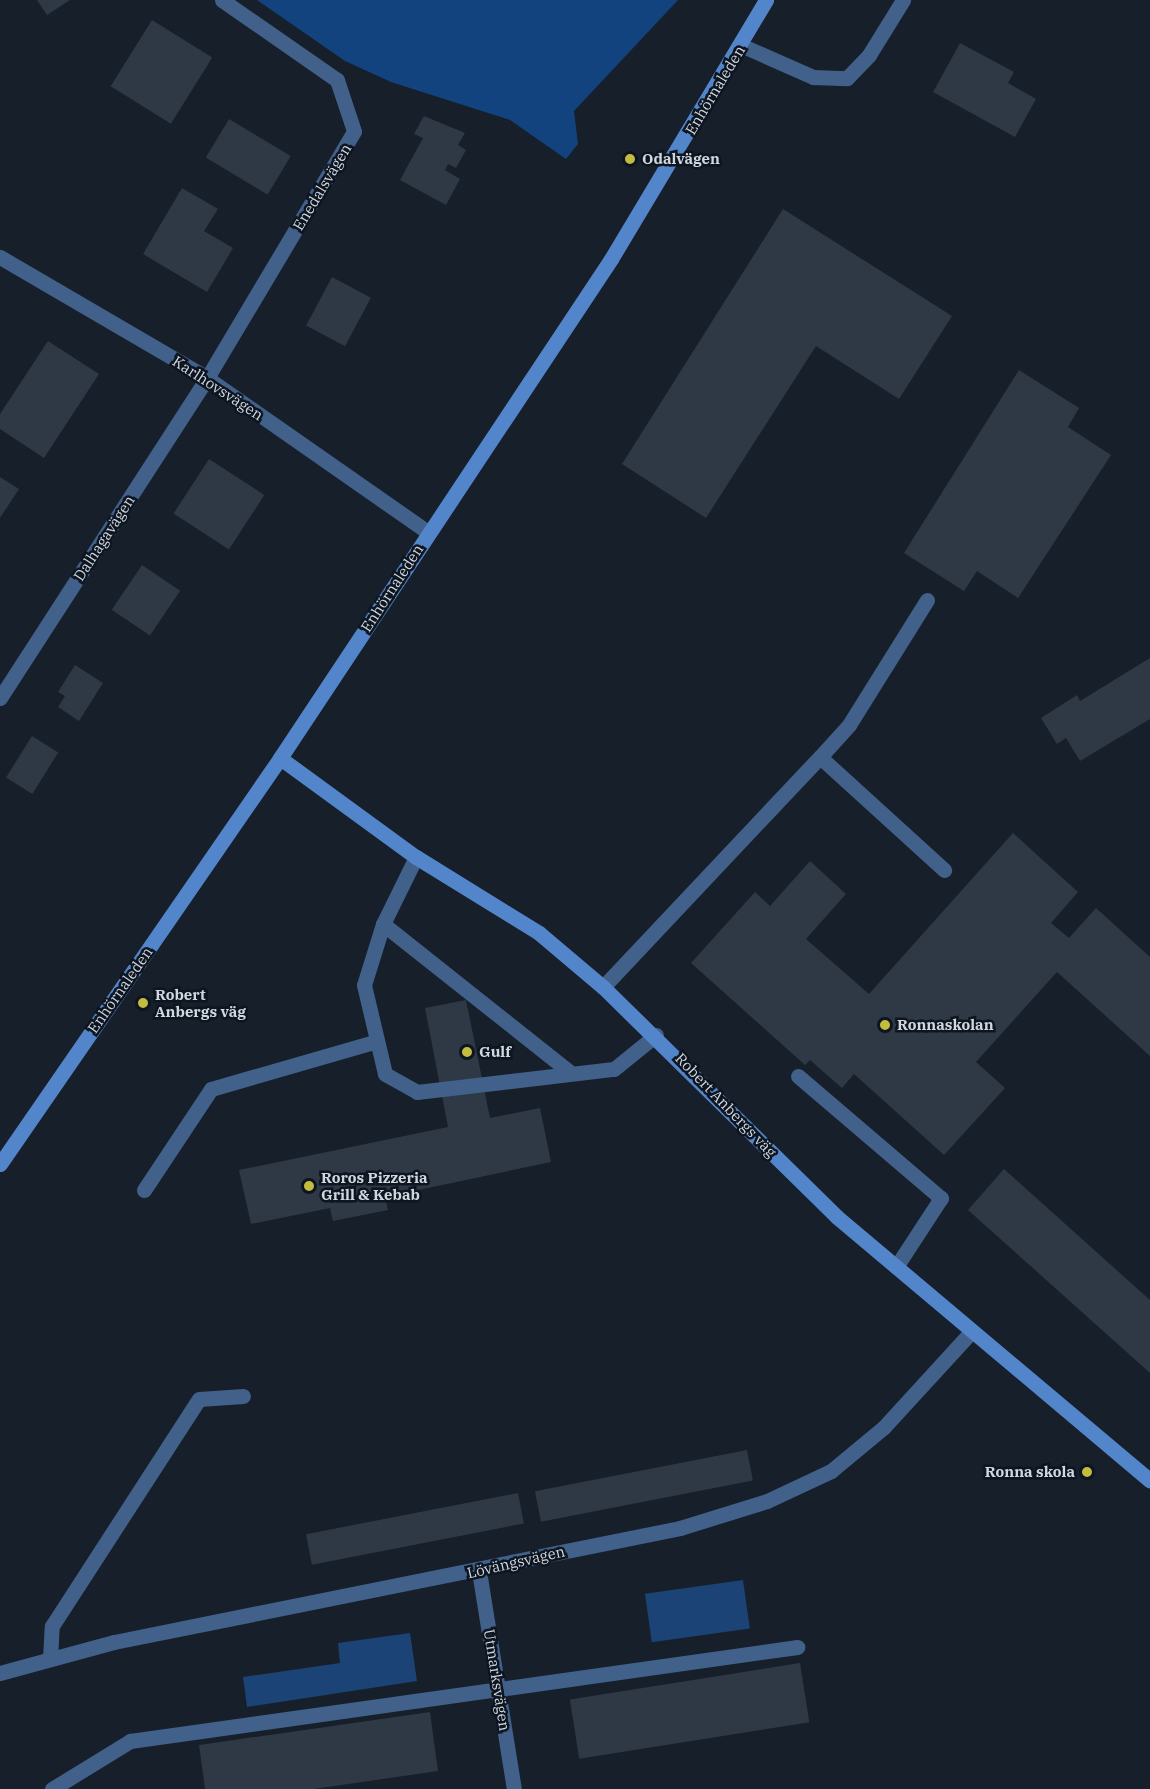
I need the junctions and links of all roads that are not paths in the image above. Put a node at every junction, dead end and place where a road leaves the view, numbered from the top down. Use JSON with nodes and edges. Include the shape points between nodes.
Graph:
{"nodes":[{"id":1,"x":222,"y":0,"type":"edge"},
{"id":2,"x":766,"y":0,"type":"edge"},
{"id":3,"x":903,"y":0,"type":"edge"},
{"id":4,"x":743,"y":46,"type":"junction"},
{"id":5,"x":0,"y":257,"type":"edge"},
{"id":6,"x":207,"y":378,"type":"junction"},
{"id":7,"x":428,"y":532,"type":"junction"},
{"id":8,"x":927,"y":600,"type":"dead end"},
{"id":9,"x":0,"y":698,"type":"edge"},
{"id":10,"x":820,"y":757,"type":"junction"},
{"id":11,"x":280,"y":758,"type":"junction"},
{"id":12,"x":416,"y":857,"type":"junction"},
{"id":13,"x":944,"y":870,"type":"dead end"},
{"id":14,"x":383,"y":924,"type":"junction"},
{"id":15,"x":603,"y":987,"type":"junction"},
{"id":16,"x":656,"y":1035,"type":"junction"},
{"id":17,"x":374,"y":1042,"type":"junction"},
{"id":18,"x":570,"y":1072,"type":"junction"},
{"id":19,"x":798,"y":1076,"type":"dead end"},
{"id":20,"x":0,"y":1164,"type":"edge"},
{"id":21,"x":144,"y":1190,"type":"dead end"},
{"id":22,"x":896,"y":1267,"type":"junction"},
{"id":23,"x":971,"y":1332,"type":"junction"},
{"id":24,"x":243,"y":1396,"type":"dead end"},
{"id":25,"x":1150,"y":1481,"type":"edge"},
{"id":26,"x":479,"y":1571,"type":"junction"},
{"id":27,"x":797,"y":1647,"type":"dead end"},
{"id":28,"x":50,"y":1659,"type":"junction"},
{"id":29,"x":0,"y":1673,"type":"edge"},
{"id":30,"x":499,"y":1693,"type":"junction"},
{"id":31,"x":52,"y":1789,"type":"edge"},
{"id":32,"x":514,"y":1789,"type":"edge"}],
"edges":[{"from":1,"to":6,"type":"street","name":"Enedalsvägen","via":[[337,80],[354,131]]},
{"from":2,"to":4,"type":"street","name":"Enhörnaleden"},
{"from":3,"to":4,"type":"street","via":[[869,55],[847,78],[813,77]]},
{"from":4,"to":7,"type":"street","name":"Enhörnaleden","via":[[611,259]]},
{"from":5,"to":6,"type":"street","name":"Karlhovsvägen"},
{"from":6,"to":7,"type":"street","name":"Karlhovsvägen"},
{"from":6,"to":9,"type":"street","name":"Dalhagavägen"},
{"from":7,"to":11,"type":"street","name":"Enhörnaleden"},
{"from":8,"to":10,"type":"street","via":[[849,725]]},
{"from":10,"to":13,"type":"street"},
{"from":10,"to":15,"type":"street"},
{"from":11,"to":12,"type":"street","name":"Robert Anbergs väg"},
{"from":11,"to":20,"type":"street","name":"Enhörnaleden"},
{"from":12,"to":14,"type":"street"},
{"from":12,"to":15,"type":"street","name":"Robert Anbergs väg","via":[[538,933]]},
{"from":14,"to":17,"type":"street","via":[[364,985]]},
{"from":14,"to":18,"type":"street"},
{"from":15,"to":16,"type":"street","name":"Robert Anbergs väg"},
{"from":16,"to":18,"type":"street","via":[[614,1070]]},
{"from":16,"to":22,"type":"street","name":"Robert Anbergs väg","via":[[837,1217]]},
{"from":17,"to":18,"type":"street","via":[[385,1074],[417,1092]]},
{"from":17,"to":21,"type":"street","via":[[211,1089]]},
{"from":19,"to":22,"type":"street","via":[[941,1198]]},
{"from":22,"to":23,"type":"street","name":"Robert Anbergs väg"},
{"from":23,"to":25,"type":"street","name":"Robert Anbergs väg"},
{"from":23,"to":26,"type":"street","name":"Lövängsvägen","via":[[884,1427],[831,1471],[680,1528]]},
{"from":24,"to":28,"type":"street","via":[[200,1399],[52,1626]]},
{"from":26,"to":28,"type":"street","name":"Lövängsvägen"},
{"from":26,"to":30,"type":"street","name":"Utmarksvägen"},
{"from":27,"to":30,"type":"street"},
{"from":28,"to":29,"type":"street","name":"Lövängsvägen"},
{"from":30,"to":31,"type":"street","via":[[130,1742]]},
{"from":30,"to":32,"type":"street","name":"Utmarksvägen"}]}
